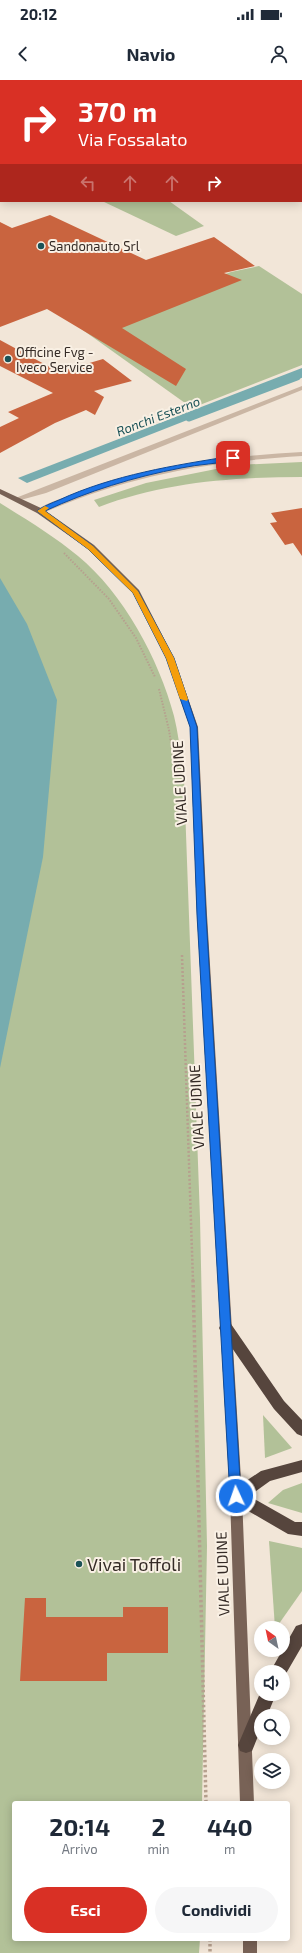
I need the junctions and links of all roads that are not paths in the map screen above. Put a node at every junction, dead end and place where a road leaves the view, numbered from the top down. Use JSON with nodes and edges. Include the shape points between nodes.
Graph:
{"nodes":[{"id":1,"x":302,"y":388,"type":"edge"},
{"id":2,"x":302,"y":454,"type":"edge"},
{"id":3,"x":0,"y":491,"type":"edge"},
{"id":4,"x":17,"y":499,"type":"junction"},
{"id":5,"x":40,"y":511,"type":"junction"},
{"id":6,"x":226,"y":1328,"type":"junction"},
{"id":7,"x":302,"y":1430,"type":"edge"},
{"id":8,"x":302,"y":1466,"type":"edge"},
{"id":9,"x":236,"y":1496,"type":"junction"},
{"id":10,"x":302,"y":1529,"type":"edge"},
{"id":11,"x":302,"y":1630,"type":"edge"},
{"id":12,"x":282,"y":1665,"type":"edge"},
{"id":13,"x":265,"y":1701,"type":"edge"},
{"id":14,"x":246,"y":1745,"type":"junction"},
{"id":15,"x":247,"y":1801,"type":"edge"},
{"id":16,"x":250,"y":1941,"type":"edge"},
{"id":17,"x":250,"y":1953,"type":"edge"}],
"edges":[{"from":1,"to":4,"type":"street"},
{"from":2,"to":5,"type":"street","via":[[246,456],[181,466],[108,484]]},
{"from":3,"to":4,"type":"main road","name":"VIALE UDINE"},
{"from":4,"to":5,"type":"main road","name":"VIALE UDINE"},
{"from":5,"to":6,"type":"main road","name":"VIALE UDINE","via":[[91,548],[136,592],[170,658],[194,727],[202,923]]},
{"from":6,"to":7,"type":"highway","via":[[279,1405]]},
{"from":6,"to":9,"type":"main road","name":"VIALE UDINE"},
{"from":8,"to":9,"type":"highway","via":[[266,1476]]},
{"from":9,"to":10,"type":"highway","via":[[293,1529]]},
{"from":9,"to":14,"type":"main road","name":"VIALE UDINE"},
{"from":11,"to":12,"type":"highway"},
{"from":13,"to":14,"type":"highway"},
{"from":14,"to":15,"type":"main road","name":"VIALE UDINE"},
{"from":16,"to":17,"type":"main road"}]}
